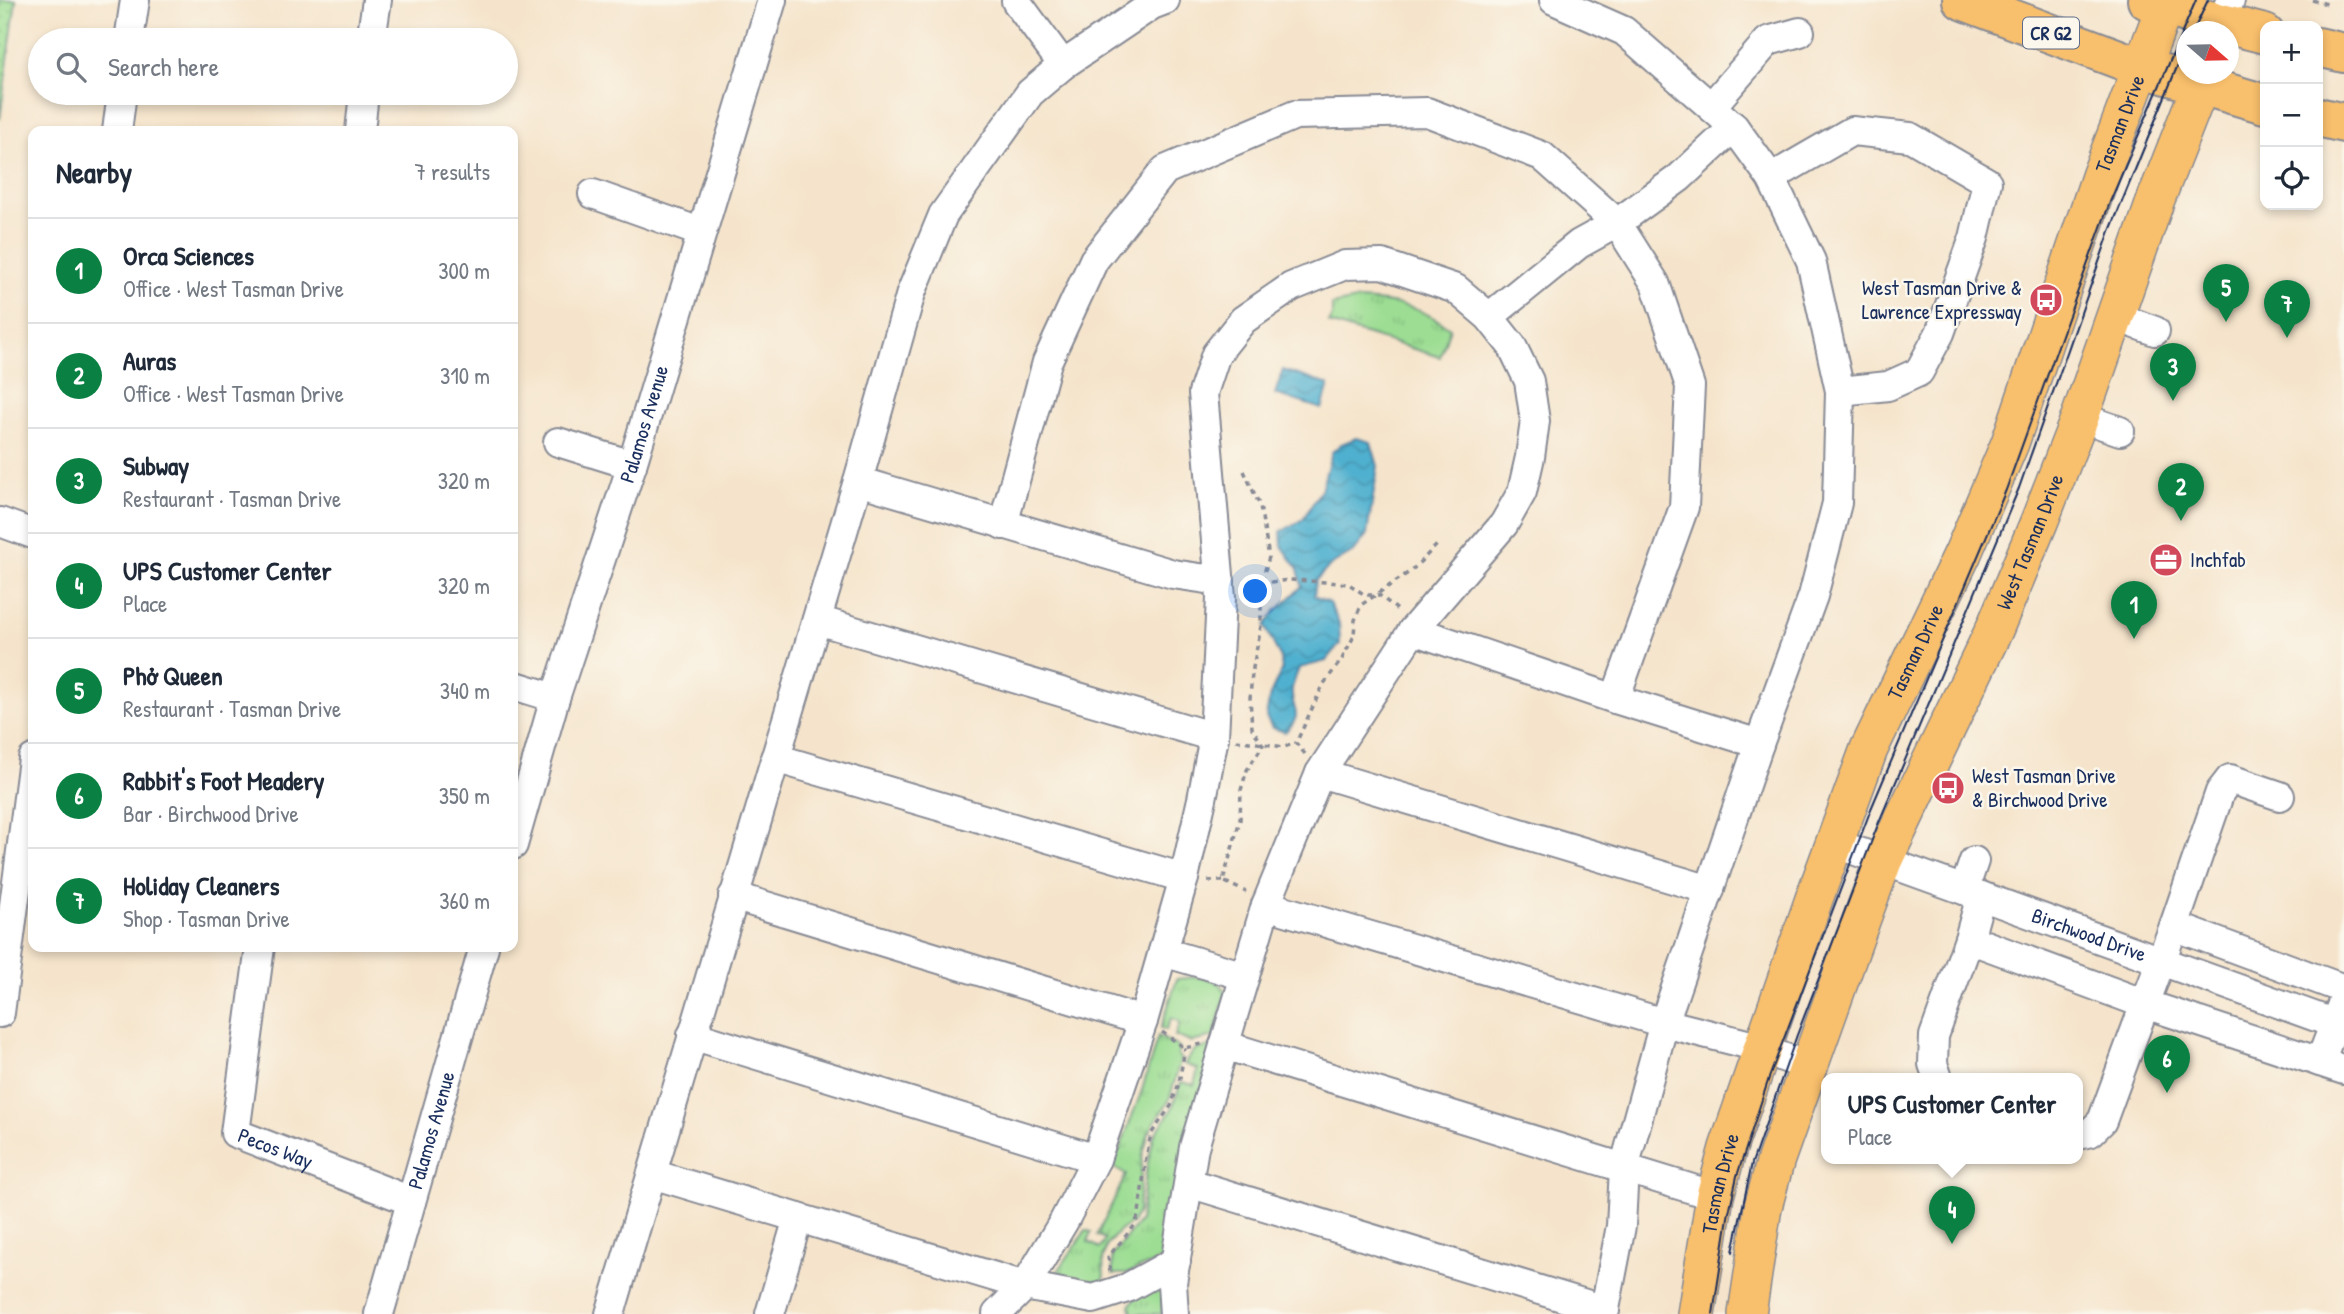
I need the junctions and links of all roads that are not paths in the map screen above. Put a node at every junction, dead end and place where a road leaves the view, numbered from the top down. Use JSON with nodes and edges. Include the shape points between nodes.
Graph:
{"nodes":[{"id":1,"x":135,"y":0,"type":"edge"},
{"id":2,"x":377,"y":0,"type":"edge"},
{"id":3,"x":772,"y":0,"type":"edge"},
{"id":4,"x":1554,"y":0,"type":"edge"},
{"id":5,"x":1962,"y":0,"type":"edge"},
{"id":6,"x":1016,"y":1,"type":"edge"},
{"id":7,"x":1155,"y":2,"type":"edge"},
{"id":8,"x":2160,"y":2,"type":"edge"},
{"id":9,"x":2224,"y":18,"type":"edge"},
{"id":10,"x":132,"y":28,"type":"edge"},
{"id":11,"x":373,"y":28,"type":"edge"},
{"id":12,"x":1800,"y":32,"type":"dead end"},
{"id":13,"x":2260,"y":32,"type":"edge"},
{"id":14,"x":2323,"y":48,"type":"edge"},
{"id":15,"x":2344,"y":54,"type":"edge"},
{"id":16,"x":1063,"y":65,"type":"junction"},
{"id":17,"x":2140,"y":66,"type":"junction"},
{"id":18,"x":2176,"y":74,"type":"edge"},
{"id":19,"x":2201,"y":84,"type":"edge"},
{"id":20,"x":2213,"y":84,"type":"edge"},
{"id":21,"x":2260,"y":102,"type":"edge"},
{"id":22,"x":120,"y":105,"type":"edge"},
{"id":23,"x":363,"y":105,"type":"edge"},
{"id":24,"x":1711,"y":107,"type":"junction"},
{"id":25,"x":2323,"y":118,"type":"edge"},
{"id":26,"x":2344,"y":123,"type":"edge"},
{"id":27,"x":118,"y":126,"type":"edge"},
{"id":28,"x":361,"y":126,"type":"edge"},
{"id":29,"x":1734,"y":127,"type":"junction"},
{"id":30,"x":1772,"y":178,"type":"junction"},
{"id":31,"x":593,"y":194,"type":"dead end"},
{"id":32,"x":1617,"y":223,"type":"junction"},
{"id":33,"x":700,"y":232,"type":"junction"},
{"id":34,"x":2114,"y":316,"type":"junction"},
{"id":35,"x":1489,"y":317,"type":"junction"},
{"id":36,"x":2155,"y":331,"type":"dead end"},
{"id":37,"x":1840,"y":391,"type":"junction"},
{"id":38,"x":2080,"y":417,"type":"junction"},
{"id":39,"x":2120,"y":431,"type":"dead end"},
{"id":40,"x":558,"y":442,"type":"dead end"},
{"id":41,"x":632,"y":465,"type":"junction"},
{"id":42,"x":858,"y":481,"type":"junction"},
{"id":43,"x":0,"y":522,"type":"edge"},
{"id":44,"x":1003,"y":525,"type":"junction"},
{"id":45,"x":28,"y":532,"type":"edge"},
{"id":46,"x":1220,"y":590,"type":"junction"},
{"id":47,"x":817,"y":620,"type":"junction"},
{"id":48,"x":1415,"y":628,"type":"junction"},
{"id":49,"x":518,"y":687,"type":"edge"},
{"id":50,"x":555,"y":698,"type":"junction"},
{"id":51,"x":1615,"y":699,"type":"junction"},
{"id":52,"x":1214,"y":737,"type":"junction"},
{"id":53,"x":1759,"y":744,"type":"junction"},
{"id":54,"x":775,"y":758,"type":"junction"},
{"id":55,"x":1323,"y":768,"type":"junction"},
{"id":56,"x":2280,"y":796,"type":"dead end"},
{"id":57,"x":28,"y":798,"type":"edge"},
{"id":58,"x":518,"y":828,"type":"edge"},
{"id":59,"x":1834,"y":843,"type":"junction"},
{"id":60,"x":1883,"y":861,"type":"junction"},
{"id":61,"x":1974,"y":861,"type":"dead end"},
{"id":62,"x":1184,"y":878,"type":"junction"},
{"id":63,"x":1710,"y":890,"type":"junction"},
{"id":64,"x":1973,"y":893,"type":"junction"},
{"id":65,"x":733,"y":896,"type":"junction"},
{"id":66,"x":1266,"y":903,"type":"junction"},
{"id":67,"x":2174,"y":926,"type":"junction"},
{"id":68,"x":1969,"y":939,"type":"junction"},
{"id":69,"x":1163,"y":951,"type":"junction"},
{"id":70,"x":259,"y":952,"type":"edge"},
{"id":71,"x":483,"y":952,"type":"edge"},
{"id":72,"x":2161,"y":961,"type":"junction"},
{"id":73,"x":1245,"y":976,"type":"junction"},
{"id":74,"x":2344,"y":989,"type":"edge"},
{"id":75,"x":2145,"y":1004,"type":"junction"},
{"id":76,"x":0,"y":1013,"type":"edge"},
{"id":77,"x":2341,"y":1017,"type":"edge"},
{"id":78,"x":1143,"y":1021,"type":"junction"},
{"id":79,"x":1664,"y":1023,"type":"junction"},
{"id":80,"x":692,"y":1035,"type":"junction"},
{"id":81,"x":1224,"y":1045,"type":"junction"},
{"id":82,"x":1762,"y":1049,"type":"junction"},
{"id":83,"x":1808,"y":1066,"type":"junction"},
{"id":84,"x":2332,"y":1066,"type":"edge"},
{"id":85,"x":1936,"y":1073,"type":"edge"},
{"id":86,"x":2083,"y":1134,"type":"edge"},
{"id":87,"x":1096,"y":1159,"type":"junction"},
{"id":88,"x":1624,"y":1168,"type":"junction"},
{"id":89,"x":652,"y":1174,"type":"junction"},
{"id":90,"x":1189,"y":1183,"type":"junction"},
{"id":91,"x":1715,"y":1196,"type":"junction"},
{"id":92,"x":411,"y":1201,"type":"junction"},
{"id":93,"x":798,"y":1218,"type":"junction"},
{"id":94,"x":1176,"y":1261,"type":"junction"},
{"id":95,"x":1025,"y":1286,"type":"junction"},
{"id":96,"x":1605,"y":1312,"type":"edge"},
{"id":97,"x":379,"y":1314,"type":"edge"},
{"id":98,"x":610,"y":1314,"type":"edge"},
{"id":99,"x":770,"y":1314,"type":"edge"},
{"id":100,"x":997,"y":1314,"type":"edge"},
{"id":101,"x":1174,"y":1314,"type":"edge"},
{"id":102,"x":1696,"y":1314,"type":"edge"},
{"id":103,"x":1747,"y":1314,"type":"edge"}],
"edges":[{"from":1,"to":10,"type":"street"},
{"from":2,"to":11,"type":"street"},
{"from":3,"to":33,"type":"street","name":"Palamos Avenue"},
{"from":4,"to":24,"type":"street","via":[[1624,31]]},
{"from":5,"to":17,"type":"highway","number":"CR G2"},
{"from":6,"to":16,"type":"street"},
{"from":7,"to":16,"type":"street"},
{"from":8,"to":9,"type":"highway"},
{"from":8,"to":17,"type":"main road","name":"Tasman Drive"},
{"from":9,"to":13,"type":"highway"},
{"from":12,"to":24,"type":"street","via":[[1768,41]]},
{"from":14,"to":15,"type":"highway"},
{"from":16,"to":42,"type":"street","via":[[1031,93],[943,215],[911,293]]},
{"from":17,"to":18,"type":"highway","number":"CR G2"},
{"from":17,"to":59,"type":"main road","name":"Tasman Drive","via":[[2002,464],[1869,748]]},
{"from":19,"to":34,"type":"main road"},
{"from":20,"to":21,"type":"highway","number":"CR G2"},
{"from":22,"to":27,"type":"street"},
{"from":23,"to":28,"type":"street"},
{"from":24,"to":29,"type":"street"},
{"from":25,"to":26,"type":"highway"},
{"from":29,"to":30,"type":"street"},
{"from":29,"to":32,"type":"street","via":[[1679,178]]},
{"from":30,"to":37,"type":"street","via":[[1811,261]]},
{"from":30,"to":37,"type":"street","via":[[1853,131],[1910,137],[1987,182],[1974,238],[1940,333],[1919,372],[1888,386]]},
{"from":31,"to":33,"type":"street"},
{"from":32,"to":35,"type":"street","via":[[1579,244]]},
{"from":32,"to":44,"type":"street","via":[[1542,156],[1427,113],[1295,114],[1165,170],[1094,260],[1047,362]]},
{"from":32,"to":51,"type":"street","via":[[1656,283],[1690,386],[1684,507]]},
{"from":33,"to":41,"type":"street","name":"Palamos Avenue"},
{"from":34,"to":36,"type":"street"},
{"from":34,"to":38,"type":"main road"},
{"from":35,"to":46,"type":"street","via":[[1456,289],[1382,264],[1357,264],[1291,286],[1243,320],[1216,354],[1203,393]]},
{"from":35,"to":48,"type":"street","via":[[1512,346],[1530,381],[1535,421],[1525,480],[1504,524]]},
{"from":37,"to":53,"type":"street","via":[[1837,503],[1814,596]]},
{"from":38,"to":39,"type":"street"},
{"from":38,"to":60,"type":"main road","name":"West Tasman Drive","via":[[1994,630]]},
{"from":40,"to":41,"type":"street"},
{"from":41,"to":50,"type":"street","name":"Palamos Avenue"},
{"from":42,"to":44,"type":"street"},
{"from":42,"to":47,"type":"street"},
{"from":43,"to":45,"type":"street"},
{"from":44,"to":46,"type":"street"},
{"from":46,"to":52,"type":"street"},
{"from":47,"to":52,"type":"street"},
{"from":47,"to":54,"type":"street"},
{"from":48,"to":51,"type":"street"},
{"from":48,"to":55,"type":"street"},
{"from":49,"to":50,"type":"street"},
{"from":50,"to":58,"type":"street","name":"Palamos Avenue"},
{"from":51,"to":53,"type":"street"},
{"from":52,"to":62,"type":"street"},
{"from":53,"to":63,"type":"street"},
{"from":54,"to":62,"type":"street"},
{"from":54,"to":65,"type":"street"},
{"from":55,"to":63,"type":"street"},
{"from":55,"to":66,"type":"street"},
{"from":56,"to":67,"type":"street","via":[[2230,779],[2220,792]]},
{"from":57,"to":76,"type":"street"},
{"from":59,"to":60,"type":"street","name":"Birchwood Drive"},
{"from":59,"to":82,"type":"main road","name":"Tasman Drive"},
{"from":60,"to":64,"type":"street","name":"Birchwood Drive"},
{"from":60,"to":83,"type":"main road"},
{"from":61,"to":64,"type":"street"},
{"from":62,"to":69,"type":"street"},
{"from":63,"to":79,"type":"street"},
{"from":64,"to":68,"type":"street"},
{"from":64,"to":72,"type":"street","name":"Birchwood Drive"},
{"from":65,"to":78,"type":"street"},
{"from":65,"to":80,"type":"street"},
{"from":66,"to":73,"type":"street"},
{"from":66,"to":79,"type":"street"},
{"from":67,"to":72,"type":"street"},
{"from":67,"to":74,"type":"street"},
{"from":68,"to":75,"type":"street"},
{"from":68,"to":85,"type":"street","via":[[1934,1036]]},
{"from":69,"to":73,"type":"street"},
{"from":69,"to":78,"type":"street"},
{"from":70,"to":92,"type":"street","name":"Pecos Way","via":[[235,1133]]},
{"from":71,"to":92,"type":"street","name":"Palamos Avenue"},
{"from":72,"to":75,"type":"street"},
{"from":72,"to":77,"type":"street","name":"Birchwood Drive"},
{"from":73,"to":81,"type":"street"},
{"from":75,"to":84,"type":"street"},
{"from":75,"to":86,"type":"street","via":[[2102,1121]]},
{"from":77,"to":84,"type":"street"},
{"from":78,"to":87,"type":"street"},
{"from":79,"to":82,"type":"street"},
{"from":79,"to":88,"type":"street"},
{"from":80,"to":87,"type":"street"},
{"from":80,"to":89,"type":"street"},
{"from":81,"to":88,"type":"street"},
{"from":81,"to":90,"type":"street","via":[[1194,1147]]},
{"from":82,"to":83,"type":"street"},
{"from":82,"to":91,"type":"main road","name":"Tasman Drive"},
{"from":83,"to":103,"type":"main road","via":[[1763,1207]]},
{"from":87,"to":95,"type":"street"},
{"from":88,"to":91,"type":"street"},
{"from":88,"to":96,"type":"street","via":[[1620,1226]]},
{"from":89,"to":93,"type":"street"},
{"from":89,"to":98,"type":"street"},
{"from":90,"to":94,"type":"street"},
{"from":90,"to":96,"type":"street"},
{"from":91,"to":102,"type":"main road","name":"Tasman Drive"},
{"from":92,"to":97,"type":"street","name":"Palamos Avenue"},
{"from":93,"to":95,"type":"street"},
{"from":93,"to":99,"type":"street"},
{"from":94,"to":95,"type":"street","via":[[1127,1288],[1093,1299]]},
{"from":94,"to":101,"type":"street"},
{"from":95,"to":100,"type":"street"}]}
